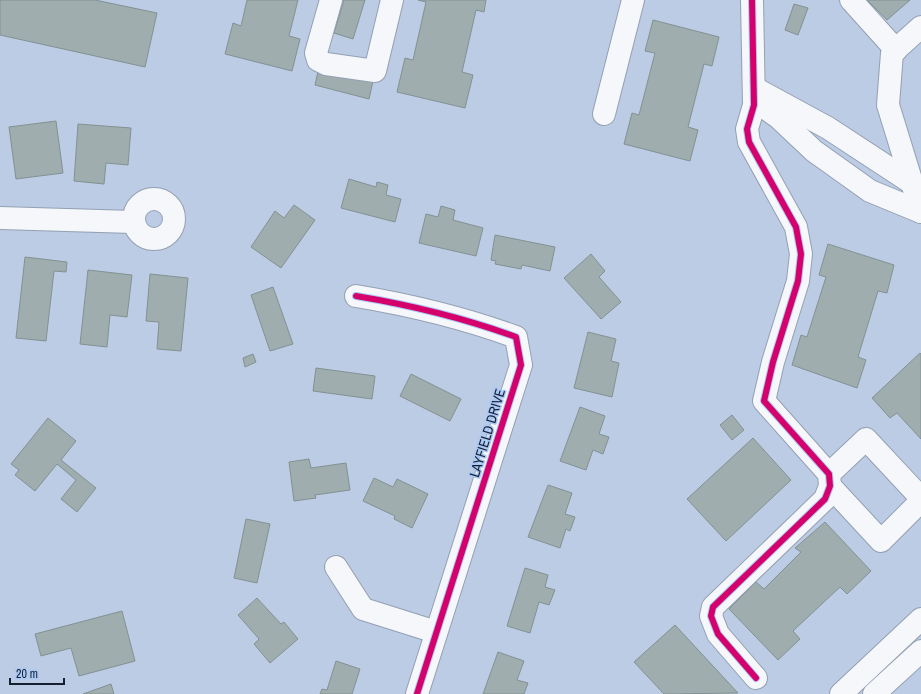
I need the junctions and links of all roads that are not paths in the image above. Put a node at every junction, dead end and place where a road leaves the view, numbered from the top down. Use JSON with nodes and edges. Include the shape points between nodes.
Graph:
{"nodes":[{"id":1,"x":331,"y":0,"type":"edge"},
{"id":2,"x":392,"y":0,"type":"edge"},
{"id":3,"x":633,"y":0,"type":"edge"},
{"id":4,"x":752,"y":0,"type":"edge"},
{"id":5,"x":851,"y":0,"type":"edge"},
{"id":6,"x":911,"y":42,"type":"edge"},
{"id":7,"x":754,"y":96,"type":"junction"},
{"id":8,"x":604,"y":114,"type":"dead end"},
{"id":9,"x":917,"y":186,"type":"edge"},
{"id":10,"x":921,"y":212,"type":"edge"},
{"id":11,"x":0,"y":218,"type":"edge"},
{"id":12,"x":133,"y":222,"type":"dead end"},
{"id":13,"x":356,"y":296,"type":"dead end"},
{"id":14,"x":829,"y":480,"type":"junction"},
{"id":15,"x":921,"y":498,"type":"edge"},
{"id":16,"x":921,"y":501,"type":"edge"},
{"id":17,"x":336,"y":567,"type":"dead end"},
{"id":18,"x":921,"y":619,"type":"edge"},
{"id":19,"x":436,"y":632,"type":"junction"},
{"id":20,"x":921,"y":650,"type":"edge"},
{"id":21,"x":756,"y":678,"type":"dead end"},
{"id":22,"x":417,"y":694,"type":"edge"},
{"id":23,"x":841,"y":694,"type":"edge"},
{"id":24,"x":874,"y":694,"type":"edge"}],
"edges":[{"from":1,"to":2,"type":"street","via":[[316,53],[318,60],[326,64],[375,71]]},
{"from":3,"to":8,"type":"street"},
{"from":4,"to":7,"type":"street"},
{"from":5,"to":6,"type":"street"},
{"from":6,"to":9,"type":"street","via":[[892,53],[888,105]]},
{"from":7,"to":9,"type":"street","via":[[767,93],[828,128]]},
{"from":7,"to":10,"type":"street","via":[[764,108],[779,118],[814,151],[870,191]]},
{"from":7,"to":14,"type":"street","via":[[748,129],[749,142],[796,227],[801,254],[798,281],[764,401]]},
{"from":9,"to":10,"type":"street"},
{"from":11,"to":12,"type":"street"},
{"from":13,"to":19,"type":"street","name":"LAYFIELD DRIVE","via":[[402,304],[483,325],[516,337],[521,365]]},
{"from":14,"to":15,"type":"street","via":[[866,439]]},
{"from":14,"to":16,"type":"street","via":[[881,541]]},
{"from":14,"to":21,"type":"street","via":[[825,499],[713,607],[711,616],[718,634]]},
{"from":17,"to":19,"type":"street","via":[[363,608]]},
{"from":18,"to":23,"type":"street"},
{"from":19,"to":22,"type":"street","name":"LAYFIELD DRIVE"},
{"from":20,"to":24,"type":"street"}]}
